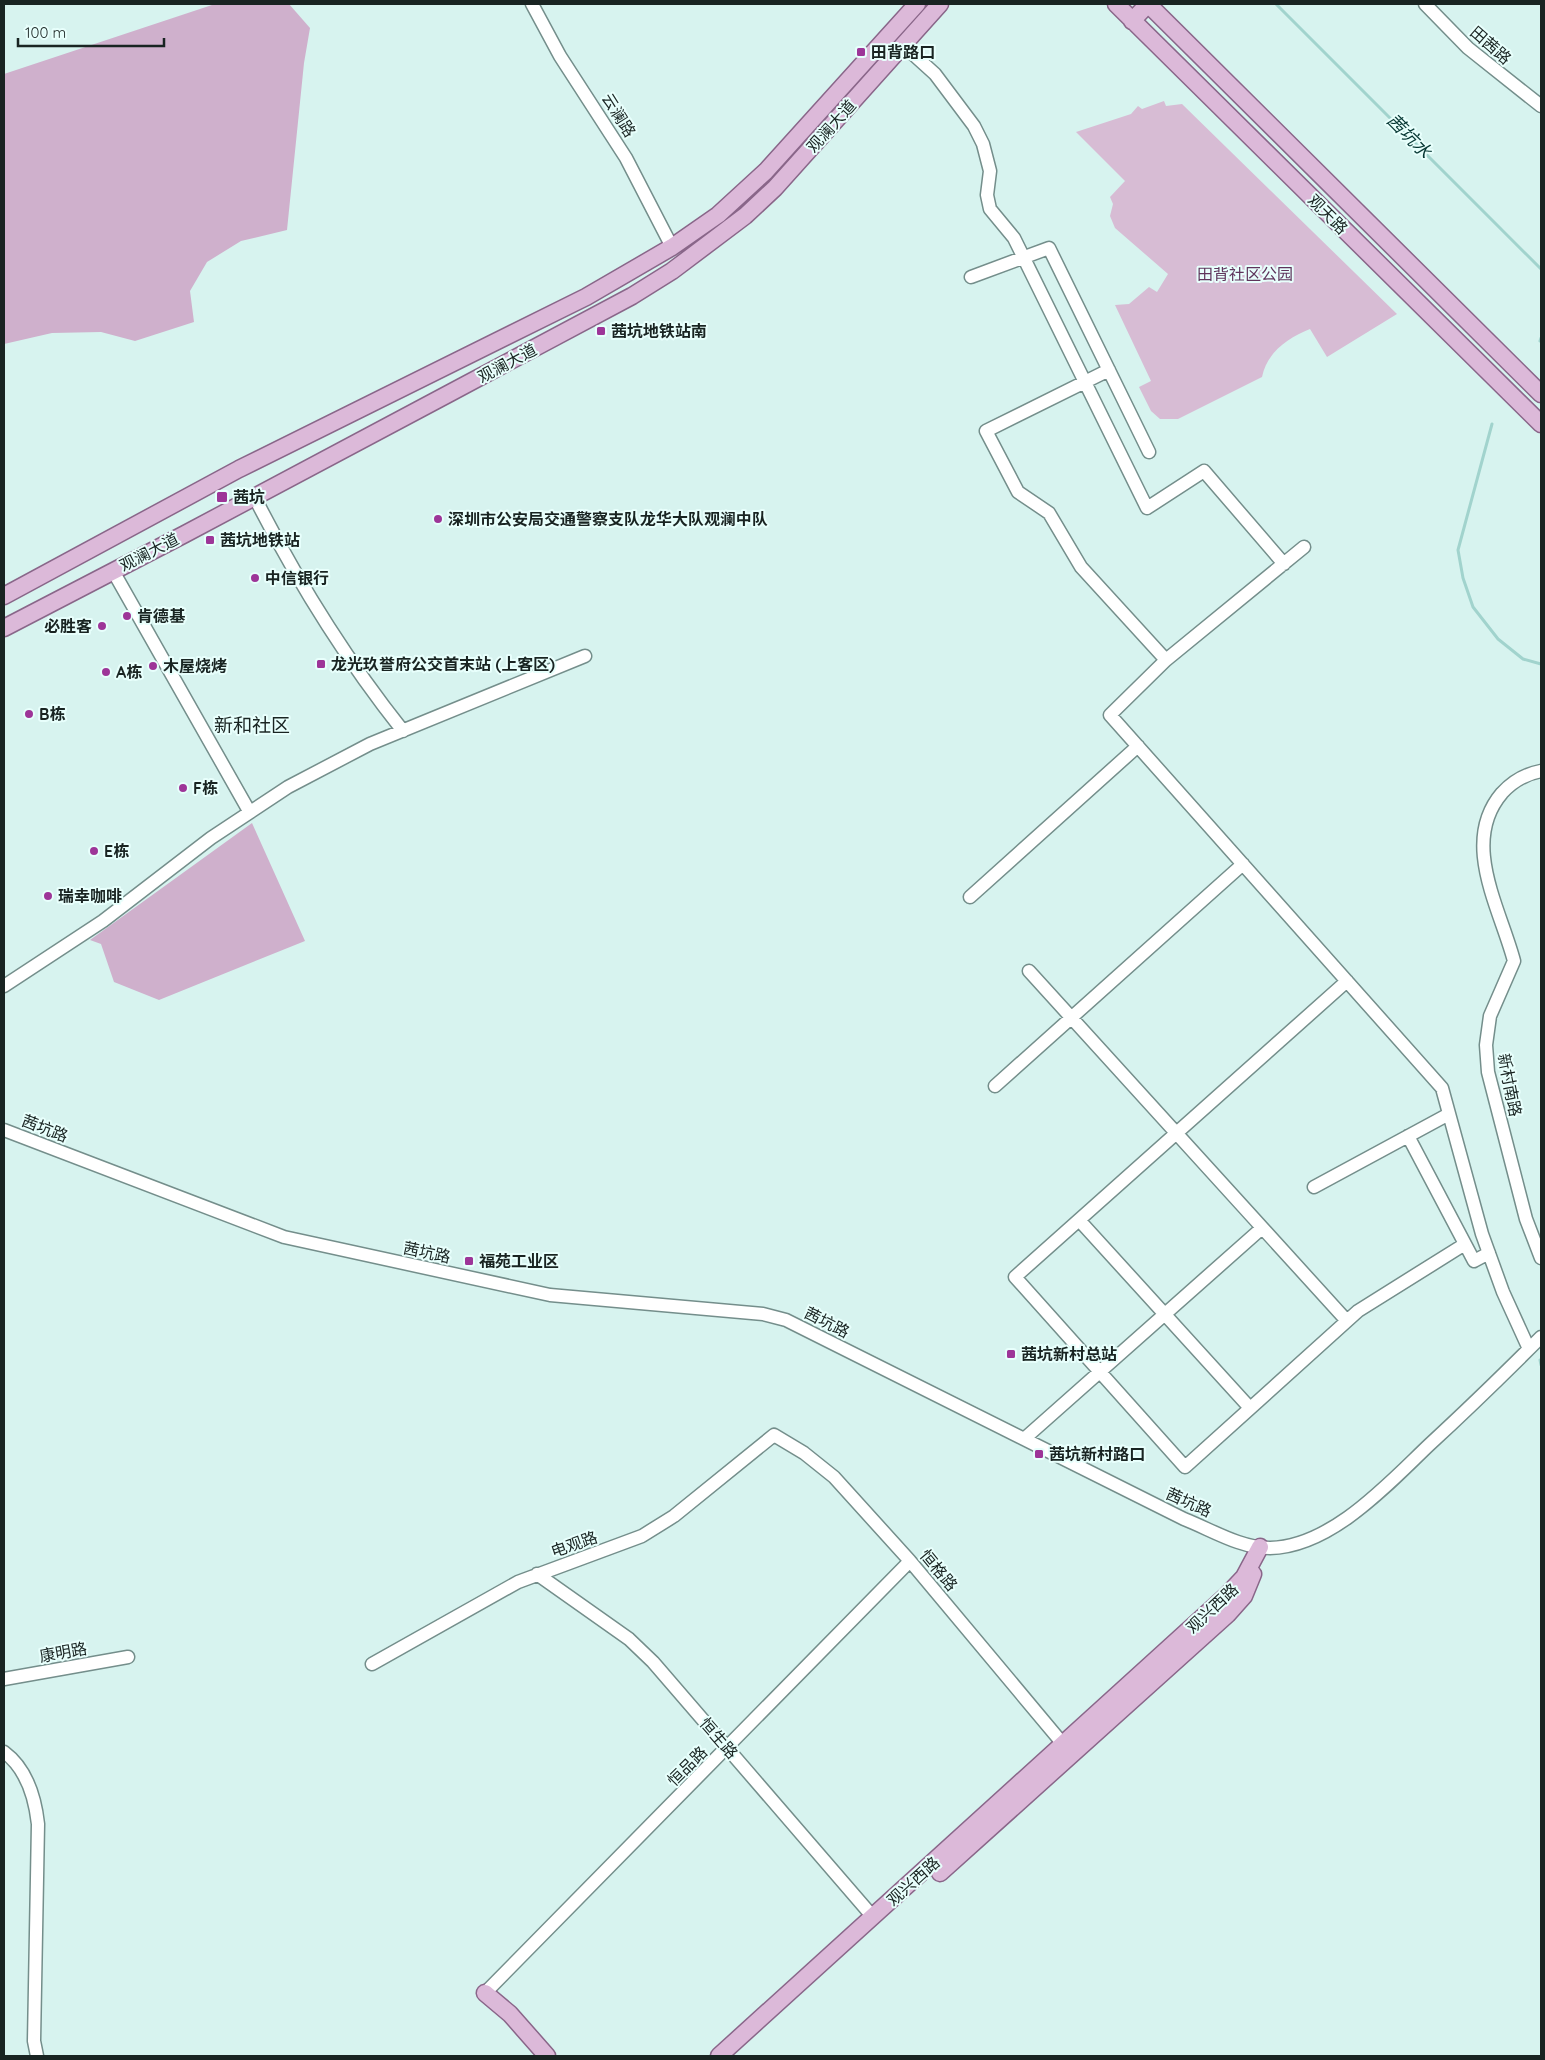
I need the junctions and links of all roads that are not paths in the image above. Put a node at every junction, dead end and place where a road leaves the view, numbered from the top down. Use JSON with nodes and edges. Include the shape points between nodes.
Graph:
{"nodes":[{"id":1,"x":532,"y":4,"type":"edge"},
{"id":2,"x":917,"y":4,"type":"edge"},
{"id":3,"x":940,"y":4,"type":"edge"},
{"id":4,"x":1116,"y":4,"type":"edge"},
{"id":5,"x":1148,"y":4,"type":"edge"},
{"id":6,"x":1425,"y":4,"type":"edge"},
{"id":7,"x":1132,"y":21,"type":"junction"},
{"id":8,"x":903,"y":45,"type":"junction"},
{"id":9,"x":1541,"y":106,"type":"edge"},
{"id":10,"x":672,"y":247,"type":"junction"},
{"id":11,"x":1023,"y":256,"type":"junction"},
{"id":12,"x":971,"y":277,"type":"dead end"},
{"id":13,"x":1109,"y":370,"type":"junction"},
{"id":14,"x":1085,"y":382,"type":"junction"},
{"id":15,"x":1541,"y":394,"type":"edge"},
{"id":16,"x":1541,"y":424,"type":"edge"},
{"id":17,"x":1149,"y":452,"type":"dead end"},
{"id":18,"x":254,"y":496,"type":"junction"},
{"id":19,"x":1304,"y":547,"type":"dead end"},
{"id":20,"x":1284,"y":564,"type":"junction"},
{"id":21,"x":113,"y":571,"type":"junction"},
{"id":22,"x":4,"y":596,"type":"edge"},
{"id":23,"x":4,"y":628,"type":"edge"},
{"id":24,"x":585,"y":656,"type":"dead end"},
{"id":25,"x":1166,"y":660,"type":"junction"},
{"id":26,"x":403,"y":731,"type":"junction"},
{"id":27,"x":1138,"y":746,"type":"junction"},
{"id":28,"x":1541,"y":771,"type":"edge"},
{"id":29,"x":249,"y":811,"type":"junction"},
{"id":30,"x":1243,"y":864,"type":"junction"},
{"id":31,"x":970,"y":897,"type":"dead end"},
{"id":32,"x":1029,"y":971,"type":"dead end"},
{"id":33,"x":1347,"y":981,"type":"junction"},
{"id":34,"x":4,"y":986,"type":"edge"},
{"id":35,"x":1071,"y":1018,"type":"junction"},
{"id":36,"x":995,"y":1086,"type":"dead end"},
{"id":37,"x":1449,"y":1114,"type":"junction"},
{"id":38,"x":4,"y":1130,"type":"edge"},
{"id":39,"x":1176,"y":1134,"type":"junction"},
{"id":40,"x":1408,"y":1136,"type":"junction"},
{"id":41,"x":1314,"y":1186,"type":"dead end"},
{"id":42,"x":1079,"y":1220,"type":"junction"},
{"id":43,"x":1262,"y":1228,"type":"junction"},
{"id":44,"x":1465,"y":1244,"type":"junction"},
{"id":45,"x":1489,"y":1253,"type":"junction"},
{"id":46,"x":1541,"y":1258,"type":"edge"},
{"id":47,"x":1164,"y":1314,"type":"junction"},
{"id":48,"x":1346,"y":1321,"type":"junction"},
{"id":49,"x":1541,"y":1338,"type":"edge"},
{"id":50,"x":1529,"y":1349,"type":"junction"},
{"id":51,"x":1099,"y":1372,"type":"junction"},
{"id":52,"x":1250,"y":1408,"type":"junction"},
{"id":53,"x":774,"y":1435,"type":"joint"},
{"id":54,"x":1024,"y":1439,"type":"junction"},
{"id":55,"x":1260,"y":1547,"type":"junction"},
{"id":56,"x":910,"y":1561,"type":"junction"},
{"id":57,"x":537,"y":1574,"type":"junction"},
{"id":58,"x":128,"y":1657,"type":"dead end"},
{"id":59,"x":372,"y":1664,"type":"dead end"},
{"id":60,"x":4,"y":1680,"type":"edge"},
{"id":61,"x":1063,"y":1744,"type":"junction"},
{"id":62,"x":728,"y":1748,"type":"junction"},
{"id":63,"x":4,"y":1752,"type":"edge"},
{"id":64,"x":877,"y":1922,"type":"junction"},
{"id":65,"x":485,"y":1993,"type":"joint"},
{"id":66,"x":36,"y":2056,"type":"edge"},
{"id":67,"x":547,"y":2056,"type":"edge"},
{"id":68,"x":719,"y":2056,"type":"edge"},
{"id":69,"x":735,"y":2056,"type":"edge"}],
"edges":[{"from":1,"to":10,"type":"street","name":"云澜路","via":[[560,56],[626,158]]},
{"from":2,"to":10,"type":"main road","name":"观澜大道","via":[[796,140],[754,182],[718,215]]},
{"from":3,"to":8,"type":"main road","name":"观澜大道"},
{"from":4,"to":7,"type":"main road","name":"观天路"},
{"from":5,"to":7,"type":"main road"},
{"from":5,"to":15,"type":"main road","name":"观天路"},
{"from":6,"to":9,"type":"street","name":"田茜路","via":[[1468,48]]},
{"from":7,"to":16,"type":"main road","name":"观天路"},
{"from":8,"to":11,"type":"street","via":[[935,74],[974,126],[990,171],[987,195],[990,209],[1014,238]]},
{"from":8,"to":18,"type":"main road","name":"观澜大道","via":[[775,188],[745,216],[672,271],[632,296]]},
{"from":10,"to":22,"type":"main road","name":"观澜大道","via":[[586,297],[239,469]]},
{"from":11,"to":12,"type":"street"},
{"from":11,"to":13,"type":"street","via":[[1049,248]]},
{"from":11,"to":14,"type":"street"},
{"from":13,"to":14,"type":"street"},
{"from":13,"to":17,"type":"street"},
{"from":14,"to":20,"type":"street","via":[[1147,508],[1204,471]]},
{"from":14,"to":25,"type":"street","via":[[986,431],[1018,492],[1049,513],[1081,567]]},
{"from":18,"to":21,"type":"main road","name":"观澜大道"},
{"from":18,"to":26,"type":"street","via":[[337,641]]},
{"from":19,"to":20,"type":"street"},
{"from":20,"to":25,"type":"street"},
{"from":21,"to":23,"type":"main road","name":"观澜大道"},
{"from":21,"to":29,"type":"street"},
{"from":24,"to":26,"type":"street"},
{"from":25,"to":27,"type":"street","via":[[1110,715]]},
{"from":26,"to":29,"type":"street","via":[[314,771]]},
{"from":27,"to":30,"type":"street"},
{"from":27,"to":31,"type":"street"},
{"from":28,"to":46,"type":"street","name":"新村南路","via":[[1522,776],[1498,799],[1487,820],[1483,846],[1487,876],[1514,960],[1490,1016],[1486,1045],[1488,1072],[1526,1219]]},
{"from":29,"to":34,"type":"street","via":[[104,921]]},
{"from":30,"to":33,"type":"street"},
{"from":30,"to":35,"type":"street"},
{"from":32,"to":35,"type":"street"},
{"from":33,"to":37,"type":"street","via":[[1442,1088]]},
{"from":33,"to":39,"type":"street"},
{"from":35,"to":36,"type":"street"},
{"from":35,"to":39,"type":"street"},
{"from":37,"to":40,"type":"street"},
{"from":37,"to":45,"type":"street"},
{"from":38,"to":54,"type":"street","name":"茜坑路","via":[[284,1237],[550,1295],[763,1314],[786,1320]]},
{"from":39,"to":42,"type":"street"},
{"from":39,"to":43,"type":"street"},
{"from":40,"to":41,"type":"street"},
{"from":40,"to":44,"type":"street"},
{"from":42,"to":47,"type":"street"},
{"from":42,"to":51,"type":"street","via":[[1015,1277]]},
{"from":43,"to":47,"type":"street"},
{"from":43,"to":48,"type":"street"},
{"from":44,"to":45,"type":"street","via":[[1474,1261]]},
{"from":44,"to":48,"type":"street"},
{"from":45,"to":50,"type":"street"},
{"from":47,"to":51,"type":"street"},
{"from":47,"to":52,"type":"street"},
{"from":48,"to":52,"type":"street"},
{"from":49,"to":50,"type":"street","name":"茜坑路"},
{"from":50,"to":55,"type":"street","name":"茜坑路","via":[[1352,1513],[1308,1539],[1276,1547]]},
{"from":51,"to":52,"type":"street","via":[[1185,1467]]},
{"from":51,"to":54,"type":"street"},
{"from":53,"to":56,"type":"street","name":"恒格路","via":[[834,1477]]},
{"from":53,"to":57,"type":"street","name":"电观路","via":[[674,1516],[648,1533]]},
{"from":54,"to":55,"type":"street","name":"茜坑路","via":[[1184,1519]]},
{"from":55,"to":61,"type":"main road","name":"观兴西路","via":[[1235,1587]]},
{"from":55,"to":64,"type":"main road","name":"观兴西路","via":[[1248,1588],[1228,1614]]},
{"from":56,"to":61,"type":"street","name":"恒格路"},
{"from":56,"to":62,"type":"street","name":"恒品路"},
{"from":57,"to":59,"type":"street","name":"电观路"},
{"from":57,"to":62,"type":"street","name":"恒生路","via":[[641,1649]]},
{"from":58,"to":60,"type":"street","name":"康明路"},
{"from":61,"to":64,"type":"main road","name":"观兴西路"},
{"from":62,"to":64,"type":"street","name":"恒生路"},
{"from":62,"to":65,"type":"street","name":"恒品路"},
{"from":63,"to":66,"type":"street","via":[[14,1760],[36,1801]]},
{"from":64,"to":68,"type":"main road","name":"观兴西路"},
{"from":64,"to":69,"type":"main road","name":"观兴西路"},
{"from":65,"to":67,"type":"main road","via":[[510,2014]]}]}
